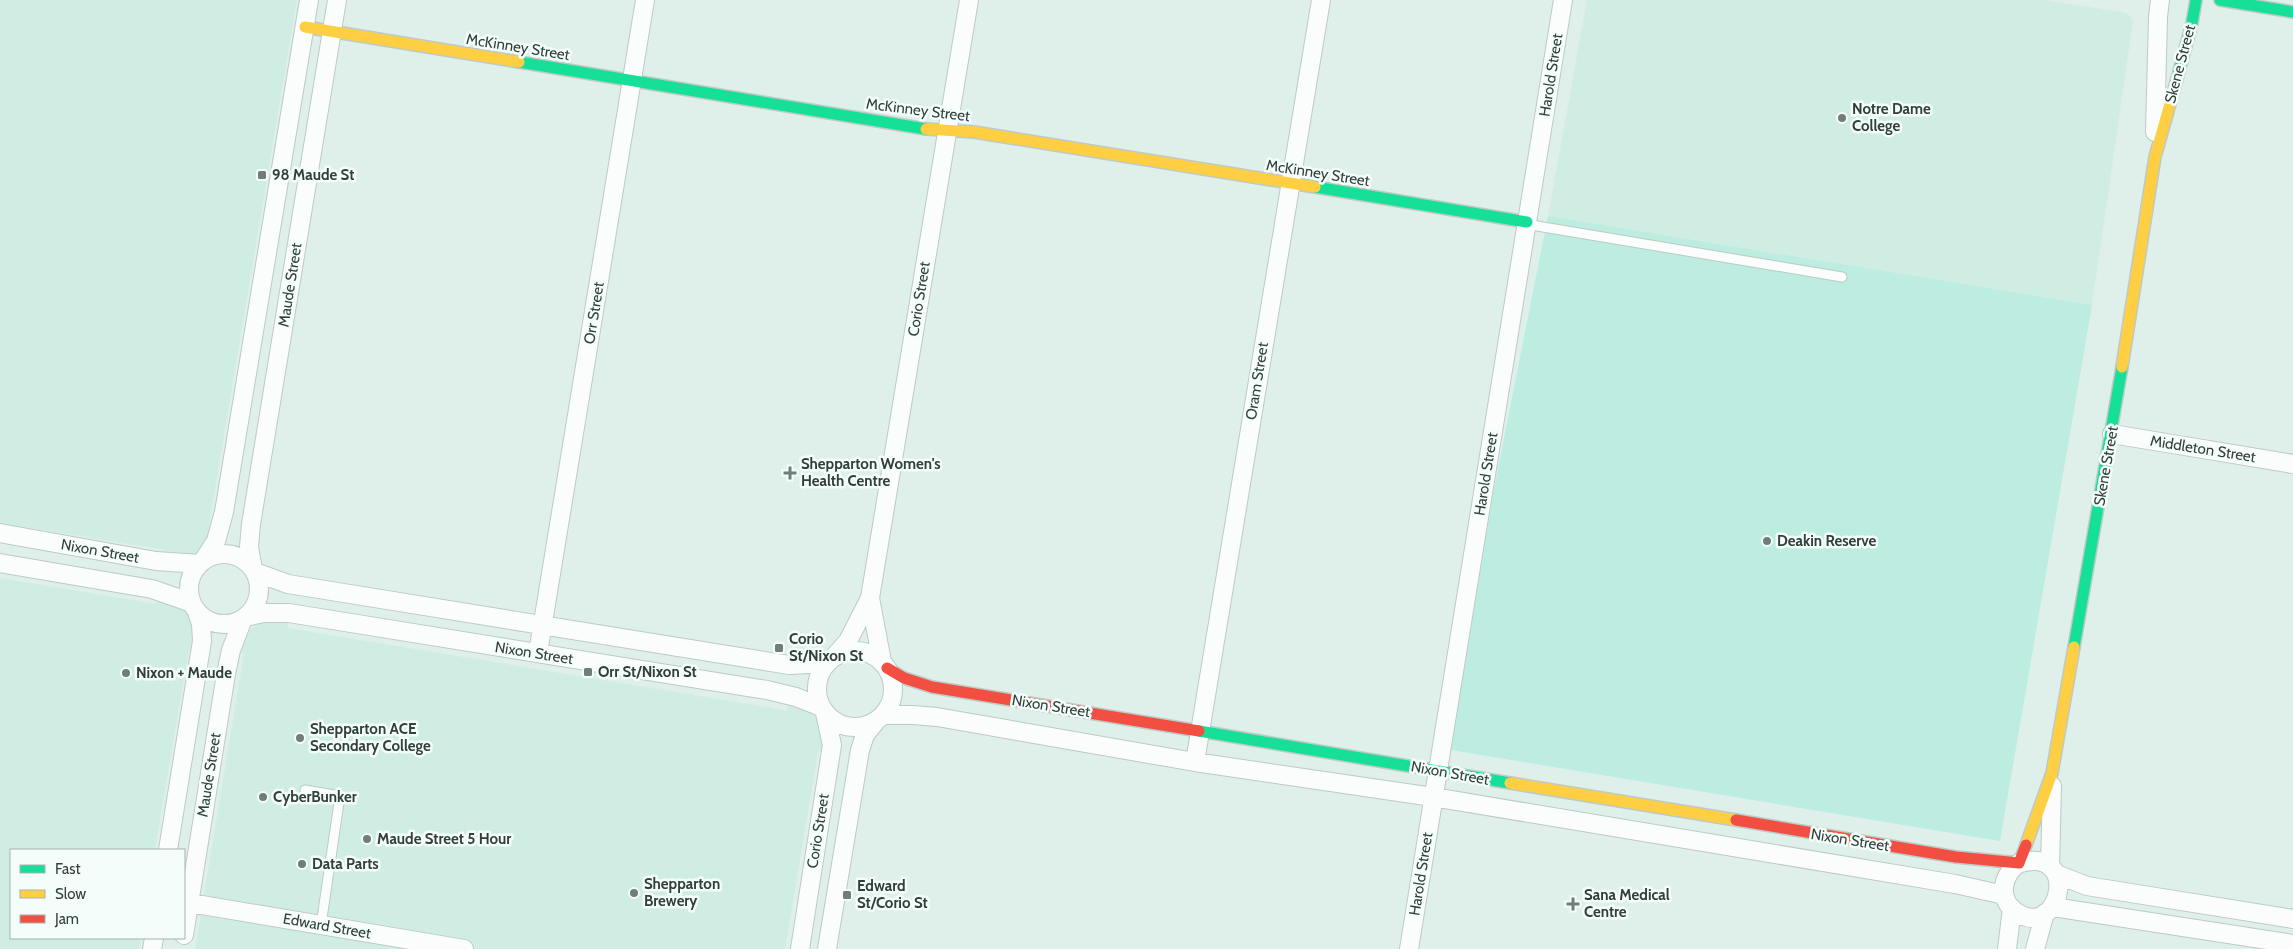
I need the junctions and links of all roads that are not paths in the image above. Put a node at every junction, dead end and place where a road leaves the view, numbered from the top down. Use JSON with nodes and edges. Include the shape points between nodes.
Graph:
{"nodes":[{"id":1,"x":309,"y":0,"type":"edge"},
{"id":2,"x":337,"y":0,"type":"edge"},
{"id":3,"x":645,"y":0,"type":"edge"},
{"id":4,"x":969,"y":0,"type":"edge"},
{"id":5,"x":1321,"y":0,"type":"edge"},
{"id":6,"x":1563,"y":0,"type":"edge"},
{"id":7,"x":2160,"y":0,"type":"edge"},
{"id":8,"x":2196,"y":0,"type":"edge"},
{"id":9,"x":2220,"y":0,"type":"edge"},
{"id":10,"x":2293,"y":12,"type":"edge"},
{"id":11,"x":305,"y":27,"type":"junction"},
{"id":12,"x":332,"y":32,"type":"junction"},
{"id":13,"x":632,"y":81,"type":"junction"},
{"id":14,"x":947,"y":131,"type":"junction"},
{"id":15,"x":2155,"y":157,"type":"junction"},
{"id":16,"x":1290,"y":184,"type":"junction"},
{"id":17,"x":1527,"y":222,"type":"junction"},
{"id":18,"x":272,"y":226,"type":"junction"},
{"id":19,"x":299,"y":230,"type":"junction"},
{"id":20,"x":1842,"y":277,"type":"dead end"},
{"id":21,"x":243,"y":396,"type":"junction"},
{"id":22,"x":271,"y":400,"type":"junction"},
{"id":23,"x":2112,"y":434,"type":"junction"},
{"id":24,"x":2293,"y":464,"type":"edge"},
{"id":25,"x":0,"y":533,"type":"edge"},
{"id":26,"x":0,"y":563,"type":"edge"},
{"id":27,"x":201,"y":563,"type":"junction"},
{"id":28,"x":254,"y":571,"type":"junction"},
{"id":29,"x":870,"y":598,"type":"junction"},
{"id":30,"x":194,"y":607,"type":"junction"},
{"id":31,"x":244,"y":618,"type":"junction"},
{"id":32,"x":543,"y":625,"type":"junction"},
{"id":33,"x":538,"y":653,"type":"junction"},
{"id":34,"x":831,"y":660,"type":"junction"},
{"id":35,"x":884,"y":665,"type":"junction"},
{"id":36,"x":823,"y":710,"type":"junction"},
{"id":37,"x":880,"y":718,"type":"junction"},
{"id":38,"x":1199,"y":730,"type":"junction"},
{"id":39,"x":1195,"y":762,"type":"junction"},
{"id":40,"x":1438,"y":771,"type":"junction"},
{"id":41,"x":2052,"y":773,"type":"junction"},
{"id":42,"x":304,"y":790,"type":"dead end"},
{"id":43,"x":1434,"y":797,"type":"junction"},
{"id":44,"x":168,"y":849,"type":"edge"},
{"id":45,"x":2019,"y":863,"type":"junction"},
{"id":46,"x":2053,"y":871,"type":"junction"},
{"id":47,"x":2008,"y":902,"type":"junction"},
{"id":48,"x":186,"y":903,"type":"edge"},
{"id":49,"x":2049,"y":910,"type":"junction"},
{"id":50,"x":2293,"y":919,"type":"edge"},
{"id":51,"x":185,"y":920,"type":"edge"},
{"id":52,"x":320,"y":925,"type":"junction"},
{"id":53,"x":2293,"y":944,"type":"edge"},
{"id":54,"x":464,"y":949,"type":"edge"},
{"id":55,"x":800,"y":949,"type":"edge"},
{"id":56,"x":827,"y":949,"type":"edge"},
{"id":57,"x":1409,"y":949,"type":"edge"},
{"id":58,"x":2007,"y":949,"type":"edge"},
{"id":59,"x":2035,"y":949,"type":"edge"}],
"edges":[{"from":1,"to":11,"type":"street","name":"Maude Street"},
{"from":2,"to":12,"type":"street","name":"Maude Street"},
{"from":3,"to":13,"type":"street","name":"Orr Street"},
{"from":4,"to":14,"type":"street","name":"Corio Street"},
{"from":5,"to":16,"type":"street","name":"Oram Street"},
{"from":6,"to":17,"type":"street","name":"Harold Street"},
{"from":7,"to":15,"type":"street","name":"Skene Street"},
{"from":8,"to":15,"type":"street","name":"Skene Street"},
{"from":9,"to":10,"type":"street"},
{"from":11,"to":12,"type":"street","name":"McKinney Street"},
{"from":11,"to":18,"type":"street","name":"Maude Street"},
{"from":12,"to":13,"type":"street","name":"McKinney Street"},
{"from":12,"to":19,"type":"street","name":"Maude Street"},
{"from":13,"to":14,"type":"street","name":"McKinney Street"},
{"from":13,"to":32,"type":"street","name":"Orr Street"},
{"from":14,"to":16,"type":"street","name":"McKinney Street"},
{"from":14,"to":29,"type":"street","name":"Corio Street"},
{"from":15,"to":23,"type":"street","name":"Skene Street"},
{"from":16,"to":17,"type":"street","name":"McKinney Street"},
{"from":16,"to":38,"type":"street","name":"Oram Street"},
{"from":17,"to":20,"type":"lane"},
{"from":17,"to":40,"type":"street","name":"Harold Street"},
{"from":18,"to":19,"type":"street"},
{"from":18,"to":21,"type":"street","name":"Maude Street"},
{"from":19,"to":22,"type":"street","name":"Maude Street"},
{"from":21,"to":22,"type":"street"},
{"from":21,"to":27,"type":"street","name":"Maude Street","via":[[224,512],[216,541]]},
{"from":22,"to":28,"type":"street","name":"Maude Street","via":[[251,524],[249,547]]},
{"from":23,"to":24,"type":"street","name":"Middleton Street"},
{"from":23,"to":41,"type":"street","name":"Skene Street"},
{"from":25,"to":27,"type":"street","name":"Nixon Street","via":[[156,561]]},
{"from":26,"to":30,"type":"street","name":"Nixon Street","via":[[152,590]]},
{"from":27,"to":28,"type":"street","via":[[226,554],[246,562]]},
{"from":27,"to":30,"type":"street","via":[[190,582]]},
{"from":28,"to":31,"type":"street","via":[[258,581],[257,601]]},
{"from":28,"to":32,"type":"street","name":"Nixon Street","via":[[286,583]]},
{"from":29,"to":34,"type":"street","name":"Corio Street","via":[[848,641]]},
{"from":29,"to":35,"type":"street","name":"Corio Street"},
{"from":30,"to":31,"type":"street","via":[[207,620],[219,624],[232,624]]},
{"from":30,"to":44,"type":"street","name":"Maude Street","via":[[201,624],[202,641]]},
{"from":31,"to":33,"type":"street","name":"Nixon Street","via":[[264,613],[289,613]]},
{"from":31,"to":48,"type":"street","name":"Maude Street","via":[[231,650],[226,674]]},
{"from":32,"to":33,"type":"street","name":"Orr Street"},
{"from":32,"to":34,"type":"street","name":"Nixon Street","via":[[789,665]]},
{"from":33,"to":36,"type":"street","name":"Nixon Street","via":[[767,690],[796,697]]},
{"from":34,"to":35,"type":"street","via":[[846,652],[859,651]]},
{"from":34,"to":36,"type":"street","via":[[820,673],[817,684],[817,696]]},
{"from":35,"to":37,"type":"street","via":[[892,679],[893,692],[890,705]]},
{"from":35,"to":38,"type":"street","name":"Nixon Street","via":[[900,678],[919,684]]},
{"from":36,"to":37,"type":"street","via":[[836,722],[850,727],[864,726]]},
{"from":36,"to":55,"type":"street","name":"Corio Street","via":[[832,745]]},
{"from":37,"to":39,"type":"street","name":"Nixon Street","via":[[937,717]]},
{"from":37,"to":56,"type":"street","name":"Corio Street","via":[[865,735],[860,750]]},
{"from":38,"to":39,"type":"street","name":"Oram Street"},
{"from":38,"to":40,"type":"street","name":"Nixon Street"},
{"from":39,"to":43,"type":"street","name":"Nixon Street"},
{"from":40,"to":43,"type":"street","name":"Harold Street"},
{"from":40,"to":45,"type":"street","name":"Nixon Street","via":[[1956,857]]},
{"from":41,"to":45,"type":"street","name":"Skene Street"},
{"from":41,"to":46,"type":"street","name":"Skene Street"},
{"from":42,"to":52,"type":"lane","via":[[340,796]]},
{"from":43,"to":47,"type":"street","name":"Nixon Street","via":[[1955,884]]},
{"from":43,"to":57,"type":"street","name":"Harold Street"},
{"from":45,"to":46,"type":"street","via":[[2036,861]]},
{"from":45,"to":47,"type":"street","via":[[2006,877]]},
{"from":46,"to":49,"type":"street","via":[[2060,891]]},
{"from":46,"to":50,"type":"street","via":[[2087,886]]},
{"from":47,"to":49,"type":"street","via":[[2024,916],[2038,916]]},
{"from":47,"to":58,"type":"street"},
{"from":48,"to":51,"type":"street","name":"Maude Street"},
{"from":48,"to":52,"type":"street","name":"Edward Street"},
{"from":49,"to":53,"type":"street"},
{"from":49,"to":59,"type":"street"},
{"from":52,"to":54,"type":"street","name":"Edward Street"}]}
